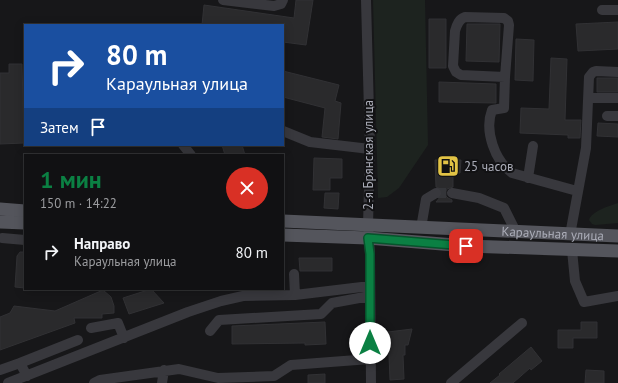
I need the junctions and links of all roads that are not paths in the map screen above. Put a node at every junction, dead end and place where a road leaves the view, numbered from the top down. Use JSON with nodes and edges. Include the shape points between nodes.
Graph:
{"nodes":[{"id":1,"x":223,"y":0,"type":"edge"},
{"id":2,"x":283,"y":0,"type":"edge"},
{"id":3,"x":366,"y":0,"type":"edge"},
{"id":4,"x":602,"y":10,"type":"dead end"},
{"id":5,"x":618,"y":10,"type":"edge"},
{"id":6,"x":618,"y":72,"type":"edge"},
{"id":7,"x":506,"y":76,"type":"junction"},
{"id":8,"x":588,"y":98,"type":"junction"},
{"id":9,"x":618,"y":98,"type":"edge"},
{"id":10,"x":607,"y":116,"type":"dead end"},
{"id":11,"x":618,"y":116,"type":"edge"},
{"id":12,"x":284,"y":131,"type":"edge"},
{"id":13,"x":184,"y":146,"type":"edge"},
{"id":14,"x":533,"y":146,"type":"dead end"},
{"id":15,"x":370,"y":150,"type":"junction"},
{"id":16,"x":190,"y":154,"type":"edge"},
{"id":17,"x":528,"y":178,"type":"junction"},
{"id":18,"x":577,"y":191,"type":"junction"},
{"id":19,"x":436,"y":193,"type":"dead end"},
{"id":20,"x":452,"y":193,"type":"tunnel mouth"},
{"id":21,"x":0,"y":209,"type":"edge"},
{"id":22,"x":24,"y":211,"type":"edge"},
{"id":23,"x":286,"y":218,"type":"edge"},
{"id":24,"x":2,"y":222,"type":"edge"},
{"id":25,"x":24,"y":224,"type":"edge"},
{"id":26,"x":421,"y":228,"type":"junction"},
{"id":27,"x":368,"y":232,"type":"junction"},
{"id":28,"x":516,"y":232,"type":"junction"},
{"id":29,"x":284,"y":235,"type":"edge"},
{"id":30,"x":570,"y":235,"type":"junction"},
{"id":31,"x":618,"y":236,"type":"edge"},
{"id":32,"x":1,"y":239,"type":"edge"},
{"id":33,"x":24,"y":240,"type":"edge"},
{"id":34,"x":572,"y":250,"type":"junction"},
{"id":35,"x":618,"y":251,"type":"edge"},
{"id":36,"x":294,"y":274,"type":"dead end"},
{"id":37,"x":370,"y":291,"type":"junction"},
{"id":38,"x":295,"y":294,"type":"junction"},
{"id":39,"x":618,"y":296,"type":"edge"},
{"id":40,"x":522,"y":323,"type":"dead end"},
{"id":41,"x":91,"y":328,"type":"dead end"},
{"id":42,"x":210,"y":330,"type":"dead end"},
{"id":43,"x":124,"y":338,"type":"junction"},
{"id":44,"x":78,"y":340,"type":"dead end"},
{"id":45,"x":370,"y":359,"type":"junction"},
{"id":46,"x":20,"y":363,"type":"junction"},
{"id":47,"x":0,"y":370,"type":"edge"},
{"id":48,"x":164,"y":370,"type":"junction"},
{"id":49,"x":27,"y":376,"type":"junction"},
{"id":50,"x":8,"y":383,"type":"edge"},
{"id":51,"x":94,"y":383,"type":"edge"},
{"id":52,"x":162,"y":383,"type":"edge"},
{"id":53,"x":371,"y":383,"type":"edge"},
{"id":54,"x":451,"y":383,"type":"edge"}],
"edges":[{"from":1,"to":2,"type":"street","via":[[274,6],[281,4]]},
{"from":3,"to":15,"type":"street","name":"2-я Брянская улица"},
{"from":4,"to":5,"type":"street"},
{"from":6,"to":8,"type":"street","via":[[596,71],[590,74]]},
{"from":7,"to":7,"type":"street","via":[[461,75],[456,72],[453,66],[455,31],[461,18],[504,18],[508,22]]},
{"from":7,"to":17,"type":"street","via":[[504,108],[492,110],[489,117],[490,140],[505,168],[512,174]]},
{"from":8,"to":9,"type":"street"},
{"from":8,"to":18,"type":"street","via":[[586,148]]},
{"from":10,"to":11,"type":"street"},
{"from":12,"to":15,"type":"street","via":[[310,142]]},
{"from":13,"to":16,"type":"street"},
{"from":14,"to":17,"type":"street"},
{"from":15,"to":27,"type":"street","name":"2-я Брянская улица"},
{"from":17,"to":18,"type":"street"},
{"from":18,"to":30,"type":"street"},
{"from":19,"to":26,"type":"street","via":[[426,199]]},
{"from":20,"to":28,"type":"street","via":[[479,198],[504,208]]},
{"from":21,"to":22,"type":"main road"},
{"from":23,"to":27,"type":"main road","name":"2-я Брянская улица"},
{"from":24,"to":25,"type":"main road"},
{"from":24,"to":32,"type":"street"},
{"from":26,"to":27,"type":"main road","name":"Караульная улица"},
{"from":26,"to":28,"type":"main road","name":"Караульная улица"},
{"from":27,"to":29,"type":"main road"},
{"from":27,"to":34,"type":"main road","name":"Караульная улица","via":[[466,246]]},
{"from":27,"to":37,"type":"street"},
{"from":28,"to":30,"type":"main road","name":"Караульная улица"},
{"from":30,"to":31,"type":"main road","name":"Караульная улица"},
{"from":32,"to":33,"type":"street"},
{"from":34,"to":35,"type":"main road","name":"Караульная улица"},
{"from":34,"to":39,"type":"street","via":[[574,281],[584,302]]},
{"from":36,"to":38,"type":"street"},
{"from":37,"to":38,"type":"street"},
{"from":37,"to":42,"type":"street","via":[[332,303],[321,314],[219,320]]},
{"from":37,"to":45,"type":"street"},
{"from":38,"to":43,"type":"street","via":[[242,296],[221,301]]},
{"from":40,"to":54,"type":"street"},
{"from":41,"to":43,"type":"street","via":[[118,323]]},
{"from":43,"to":49,"type":"street"},
{"from":44,"to":46,"type":"street"},
{"from":45,"to":48,"type":"street","via":[[291,364],[274,376],[218,378],[179,369]]},
{"from":45,"to":53,"type":"street"},
{"from":46,"to":47,"type":"street"},
{"from":46,"to":49,"type":"street"},
{"from":48,"to":51,"type":"street"},
{"from":48,"to":52,"type":"street"},
{"from":49,"to":50,"type":"street"}]}
